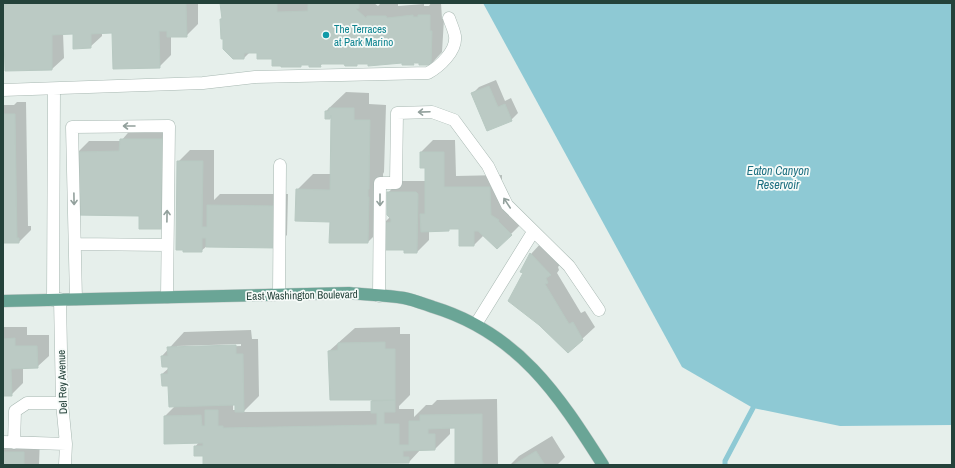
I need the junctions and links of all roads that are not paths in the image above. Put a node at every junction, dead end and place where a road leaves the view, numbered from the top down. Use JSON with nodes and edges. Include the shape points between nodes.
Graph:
{"nodes":[{"id":1,"x":449,"y":18,"type":"dead end"},
{"id":2,"x":54,"y":89,"type":"junction"},
{"id":3,"x":3,"y":90,"type":"edge"},
{"id":4,"x":280,"y":165,"type":"dead end"},
{"id":5,"x":533,"y":232,"type":"junction"},
{"id":6,"x":74,"y":244,"type":"junction"},
{"id":7,"x":167,"y":245,"type":"junction"},
{"id":8,"x":279,"y":294,"type":"junction"},
{"id":9,"x":379,"y":296,"type":"junction"},
{"id":10,"x":167,"y":297,"type":"junction"},
{"id":11,"x":76,"y":299,"type":"junction"},
{"id":12,"x":57,"y":300,"type":"junction"},
{"id":13,"x":3,"y":301,"type":"edge"},
{"id":14,"x":599,"y":310,"type":"dead end"},
{"id":15,"x":476,"y":324,"type":"junction"},
{"id":16,"x":62,"y":404,"type":"junction"},
{"id":17,"x":8,"y":442,"type":"edge"},
{"id":18,"x":66,"y":444,"type":"junction"},
{"id":19,"x":65,"y":465,"type":"edge"},
{"id":20,"x":603,"y":465,"type":"edge"}],
"edges":[{"from":1,"to":2,"type":"street","via":[[456,37],[453,48],[437,68],[428,74],[255,77],[203,83]]},
{"from":2,"to":3,"type":"street"},
{"from":2,"to":12,"type":"street","name":"Del Rey Avenue"},
{"from":4,"to":8,"type":"street"},
{"from":5,"to":9,"type":"street","one_way":true,"via":[[507,205],[488,166],[454,120],[432,112],[397,113],[396,183],[380,183]]},
{"from":5,"to":14,"type":"street","via":[[569,266]]},
{"from":5,"to":15,"type":"street"},
{"from":6,"to":7,"type":"street"},
{"from":7,"to":6,"type":"street","one_way":true,"via":[[169,126],[72,127]]},
{"from":6,"to":11,"type":"street"},
{"from":7,"to":10,"type":"street"},
{"from":8,"to":9,"type":"main road","name":"East Washington Boulevard","via":[[350,293]]},
{"from":8,"to":10,"type":"main road","name":"East Washington Boulevard"},
{"from":9,"to":15,"type":"main road","name":"East Washington Boulevard","via":[[405,298],[452,313]]},
{"from":10,"to":11,"type":"main road","name":"East Washington Boulevard"},
{"from":11,"to":12,"type":"main road","name":"East Washington Boulevard"},
{"from":12,"to":13,"type":"main road","name":"East Washington Boulevard"},
{"from":12,"to":16,"type":"street","name":"Del Rey Avenue"},
{"from":15,"to":20,"type":"main road","name":"East Washington Boulevard","via":[[529,363],[568,410]]},
{"from":16,"to":17,"type":"street","via":[[27,403],[15,411]]},
{"from":16,"to":18,"type":"street","name":"Del Rey Avenue"},
{"from":17,"to":18,"type":"street"},
{"from":18,"to":19,"type":"street","name":"Del Rey Avenue"}]}
